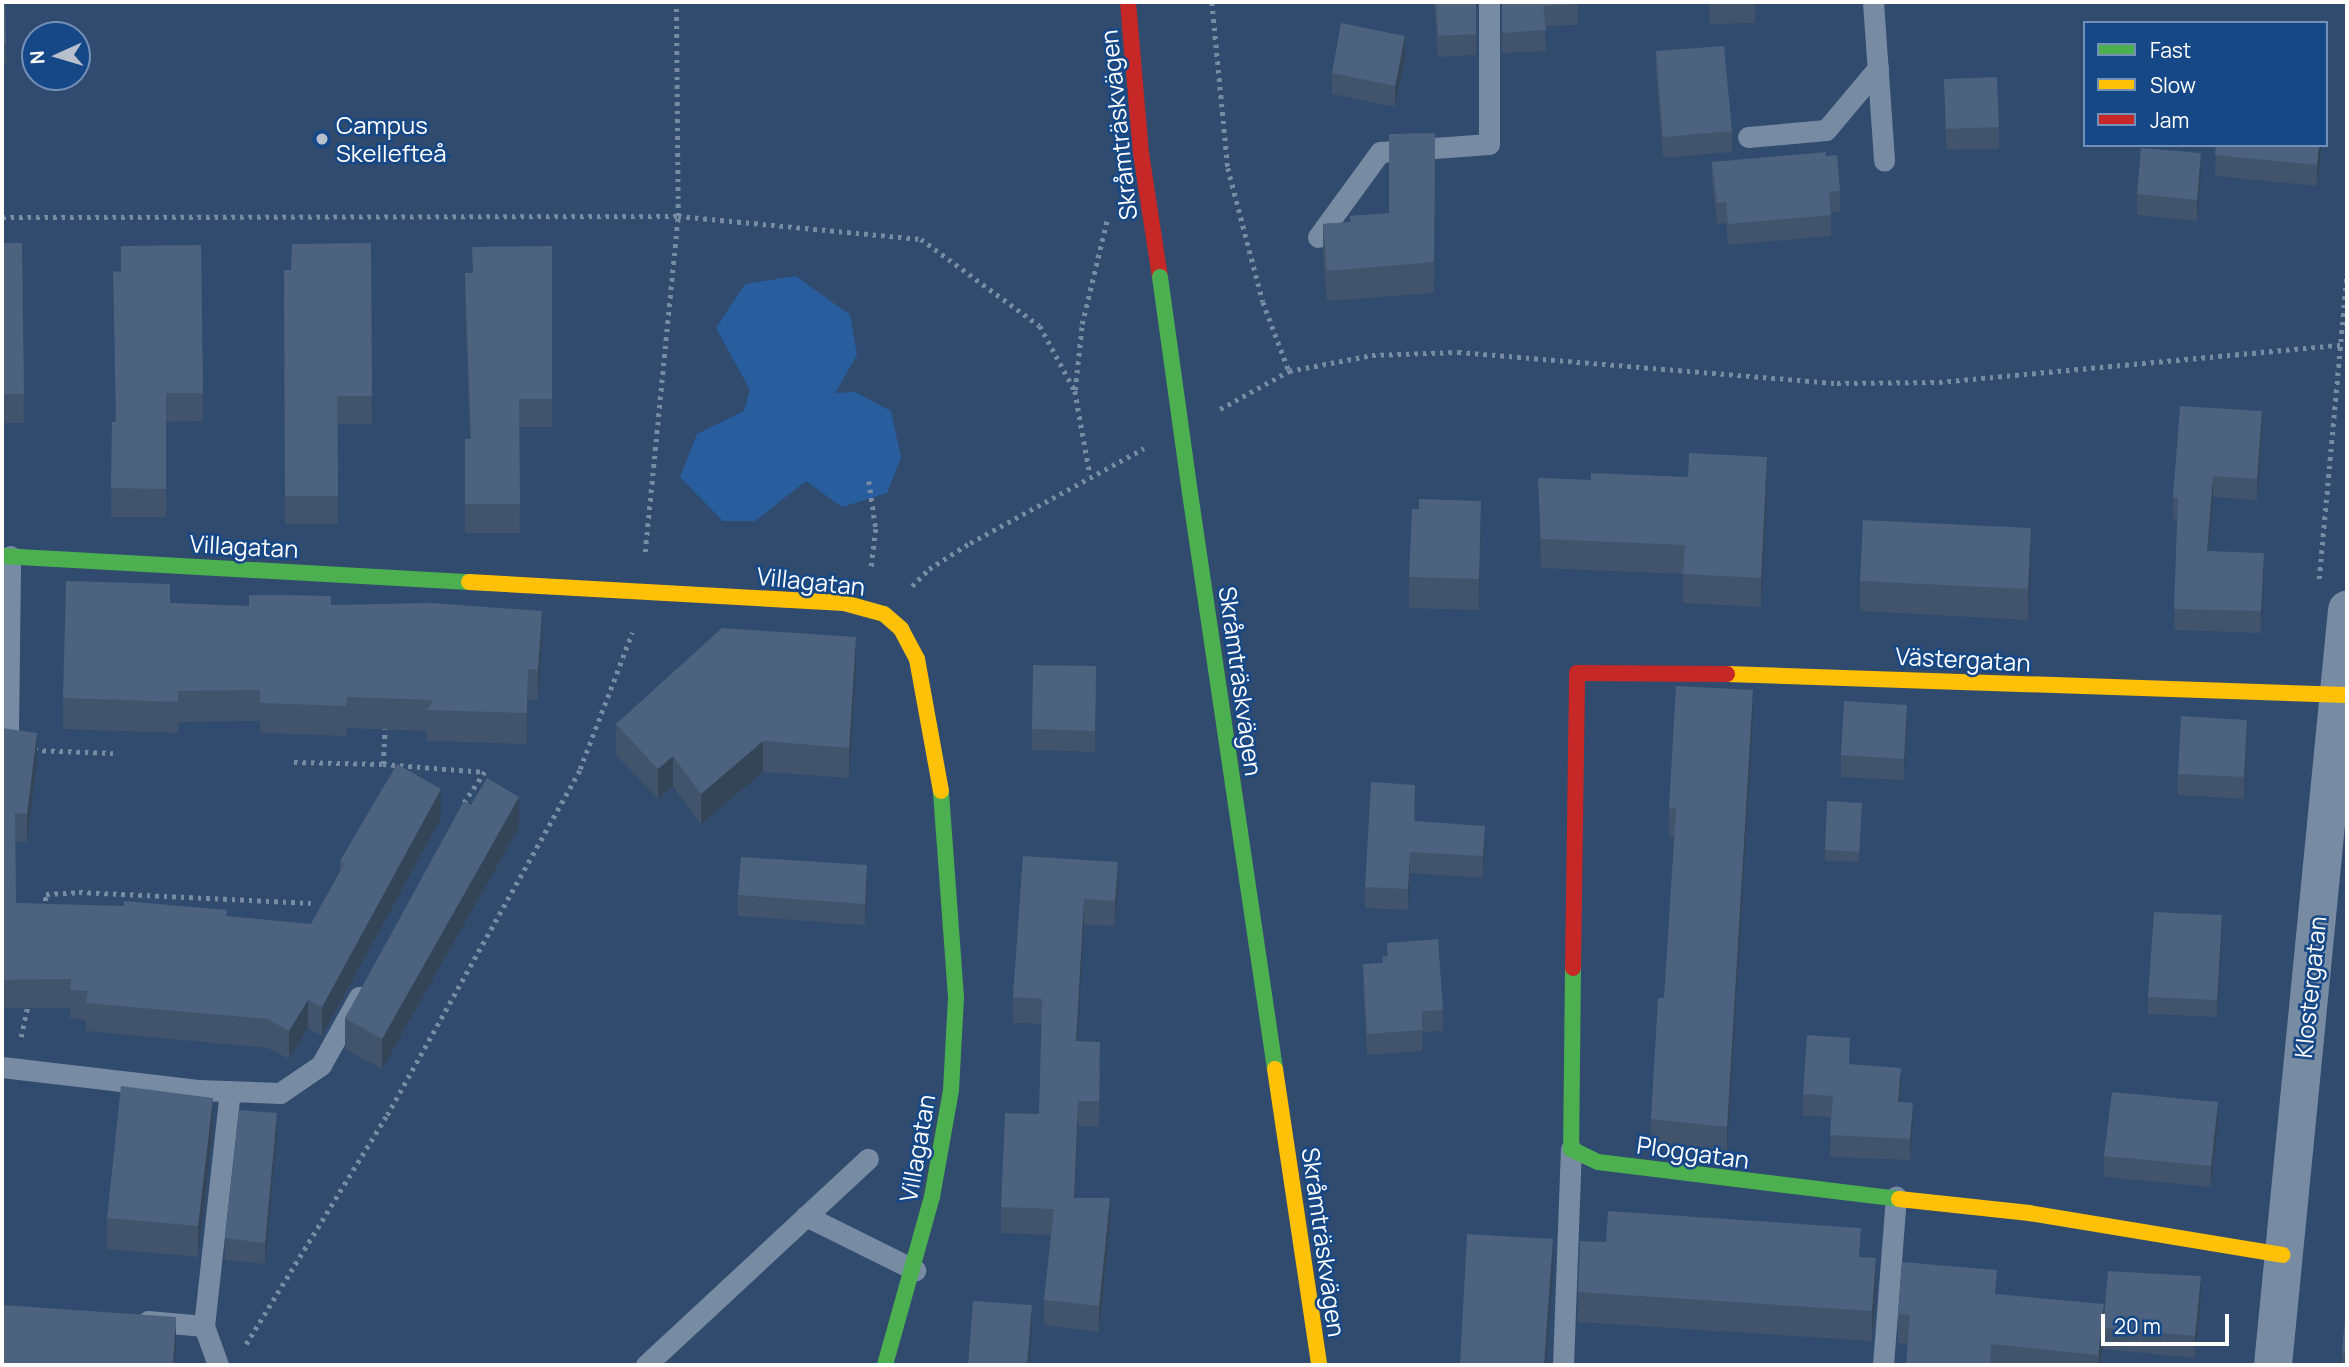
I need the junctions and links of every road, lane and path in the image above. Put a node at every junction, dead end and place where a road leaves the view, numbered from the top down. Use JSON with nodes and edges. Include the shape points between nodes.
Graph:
{"nodes":[{"id":1,"x":676,"y":2,"type":"edge"},
{"id":2,"x":1128,"y":2,"type":"edge"},
{"id":3,"x":1212,"y":2,"type":"edge"},
{"id":4,"x":1489,"y":2,"type":"edge"},
{"id":5,"x":1873,"y":2,"type":"edge"},
{"id":6,"x":1878,"y":68,"type":"junction"},
{"id":7,"x":1748,"y":136,"type":"dead end"},
{"id":8,"x":1884,"y":161,"type":"dead end"},
{"id":9,"x":678,"y":216,"type":"junction"},
{"id":10,"x":2,"y":217,"type":"edge"},
{"id":11,"x":1107,"y":219,"type":"dead end"},
{"id":12,"x":1318,"y":237,"type":"dead end"},
{"id":13,"x":2347,"y":344,"type":"edge"},
{"id":14,"x":1289,"y":371,"type":"junction"},
{"id":15,"x":1075,"y":391,"type":"junction"},
{"id":16,"x":1251,"y":393,"type":"dead end"},
{"id":17,"x":1118,"y":461,"type":"dead end"},
{"id":18,"x":1090,"y":475,"type":"junction"},
{"id":19,"x":869,"y":481,"type":"dead end"},
{"id":20,"x":6,"y":556,"type":"edge"},
{"id":21,"x":870,"y":568,"type":"dead end"},
{"id":22,"x":642,"y":591,"type":"junction"},
{"id":23,"x":2347,"y":610,"type":"edge"},
{"id":24,"x":884,"y":614,"type":"junction"},
{"id":25,"x":2343,"y":695,"type":"edge"},
{"id":26,"x":387,"y":711,"type":"edge"},
{"id":27,"x":2,"y":737,"type":"edge"},
{"id":28,"x":30,"y":750,"type":"edge"},
{"id":29,"x":113,"y":753,"type":"dead end"},
{"id":30,"x":294,"y":762,"type":"dead end"},
{"id":31,"x":383,"y":764,"type":"junction"},
{"id":32,"x":464,"y":803,"type":"edge"},
{"id":33,"x":311,"y":903,"type":"dead end"},
{"id":34,"x":42,"y":921,"type":"edge"},
{"id":35,"x":367,"y":982,"type":"edge"},
{"id":36,"x":29,"y":1002,"type":"edge"},
{"id":37,"x":8,"y":1068,"type":"edge"},
{"id":38,"x":230,"y":1091,"type":"junction"},
{"id":39,"x":1571,"y":1149,"type":"junction"},
{"id":40,"x":868,"y":1159,"type":"dead end"},
{"id":41,"x":1896,"y":1196,"type":"junction"},
{"id":42,"x":806,"y":1216,"type":"junction"},
{"id":43,"x":2283,"y":1255,"type":"junction"},
{"id":44,"x":915,"y":1270,"type":"junction"},
{"id":45,"x":123,"y":1320,"type":"edge"},
{"id":46,"x":204,"y":1326,"type":"junction"},
{"id":47,"x":240,"y":1353,"type":"dead end"},
{"id":48,"x":218,"y":1365,"type":"edge"},
{"id":49,"x":646,"y":1365,"type":"edge"},
{"id":50,"x":886,"y":1365,"type":"edge"},
{"id":51,"x":1319,"y":1365,"type":"edge"},
{"id":52,"x":1563,"y":1365,"type":"edge"},
{"id":53,"x":1883,"y":1365,"type":"edge"},
{"id":54,"x":2273,"y":1365,"type":"edge"}],
"edges":[{"from":1,"to":9,"type":"path"},
{"from":2,"to":51,"type":"street","name":"Skråmträskvägen","bridge":true,"via":[[1141,153]]},
{"from":3,"to":14,"type":"path","via":[[1228,168],[1264,302]]},
{"from":4,"to":12,"type":"lane","via":[[1489,145],[1380,152]]},
{"from":5,"to":6,"type":"lane"},
{"from":6,"to":7,"type":"lane","via":[[1826,130]]},
{"from":6,"to":8,"type":"lane"},
{"from":9,"to":10,"type":"path"},
{"from":9,"to":15,"type":"path","via":[[920,239],[1040,326]]},
{"from":9,"to":22,"type":"path"},
{"from":11,"to":15,"type":"path","via":[[1082,324]]},
{"from":13,"to":14,"type":"path","via":[[1939,382],[1837,383],[1458,352],[1372,355]]},
{"from":14,"to":16,"type":"path"},
{"from":15,"to":18,"type":"path"},
{"from":17,"to":18,"type":"path"},
{"from":18,"to":24,"type":"path","via":[[929,569]]},
{"from":19,"to":21,"type":"path","via":[[876,529]]},
{"from":20,"to":22,"type":"street","name":"Villagatan"},
{"from":20,"to":27,"type":"lane","via":[[8,731]]},
{"from":22,"to":24,"type":"street","name":"Villagatan","via":[[844,603]]},
{"from":22,"to":47,"type":"path","via":[[634,630],[580,769],[387,1115]]},
{"from":23,"to":25,"type":"street","name":"Klostergatan"},
{"from":24,"to":44,"type":"street","name":"Villagatan","via":[[901,629],[917,659],[944,806],[952,883],[956,997],[951,1090]]},
{"from":25,"to":39,"type":"street","name":"Västergatan","via":[[1784,674],[1577,673]]},
{"from":25,"to":43,"type":"street","name":"Klostergatan"},
{"from":26,"to":31,"type":"path"},
{"from":28,"to":29,"type":"path"},
{"from":30,"to":31,"type":"path"},
{"from":31,"to":32,"type":"path","via":[[485,772]]},
{"from":33,"to":34,"type":"path","via":[[68,892],[46,894]]},
{"from":35,"to":38,"type":"lane","via":[[321,1065],[279,1093]]},
{"from":36,"to":37,"type":"path"},
{"from":37,"to":38,"type":"lane"},
{"from":38,"to":46,"type":"lane"},
{"from":39,"to":41,"type":"street","name":"Ploggatan","via":[[1598,1162],[1707,1178]]},
{"from":39,"to":52,"type":"lane"},
{"from":40,"to":42,"type":"lane"},
{"from":41,"to":43,"type":"street","name":"Ploggatan","via":[[2151,1231]]},
{"from":41,"to":53,"type":"lane"},
{"from":42,"to":44,"type":"lane"},
{"from":42,"to":49,"type":"lane"},
{"from":43,"to":54,"type":"street","name":"Klostergatan"},
{"from":44,"to":50,"type":"street","name":"Villagatan"},
{"from":45,"to":46,"type":"lane"},
{"from":46,"to":48,"type":"lane"}]}
